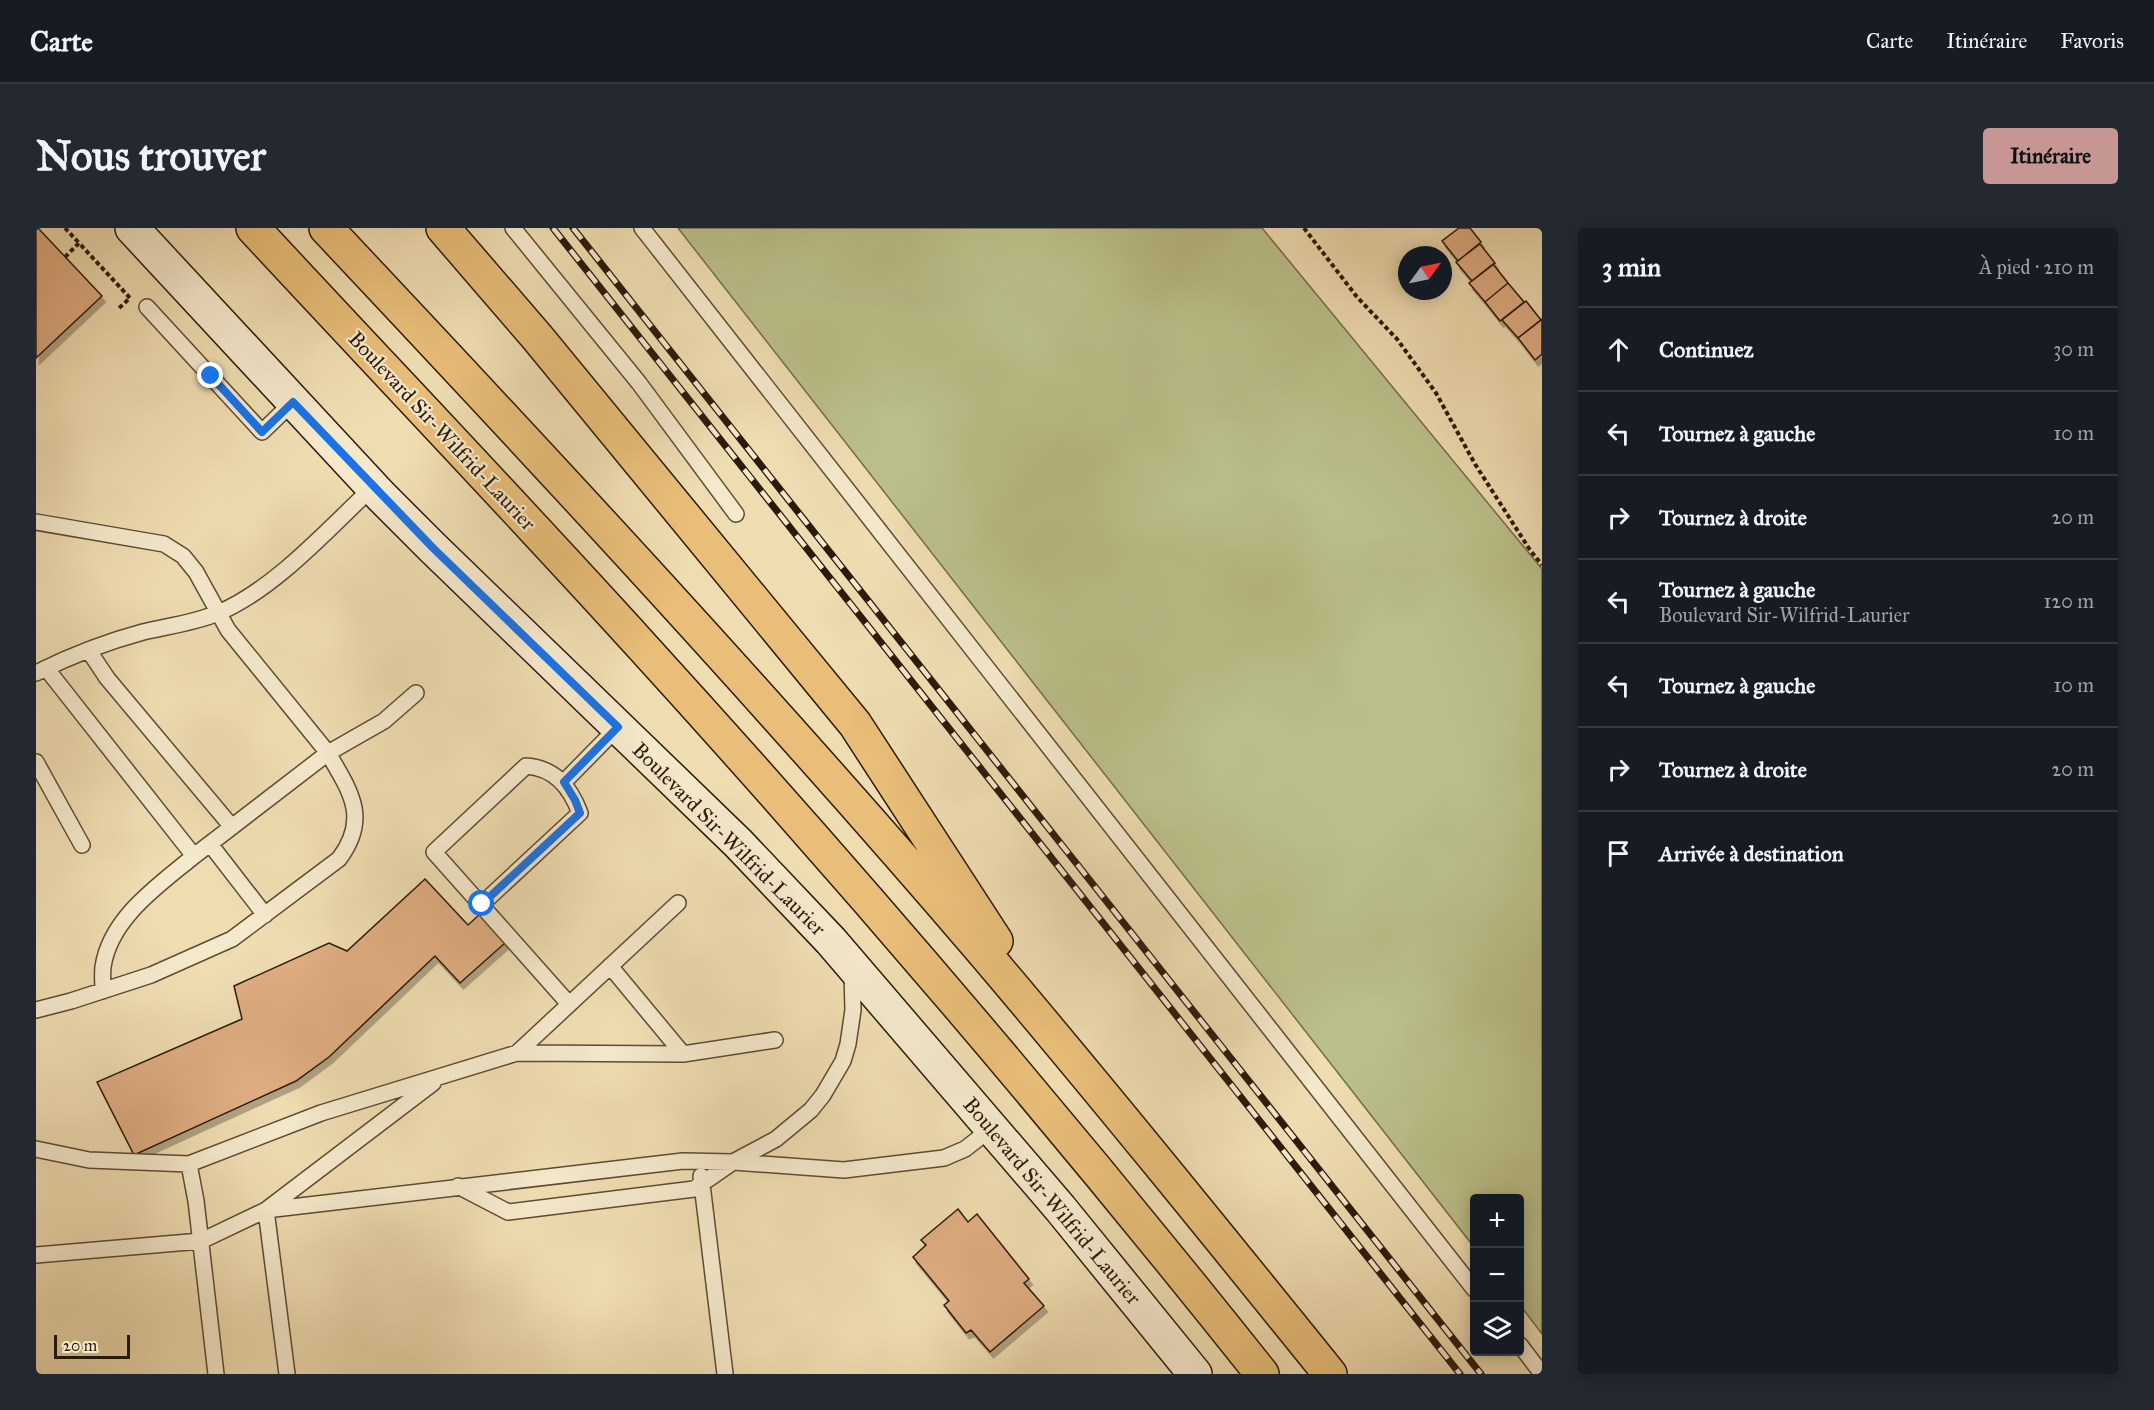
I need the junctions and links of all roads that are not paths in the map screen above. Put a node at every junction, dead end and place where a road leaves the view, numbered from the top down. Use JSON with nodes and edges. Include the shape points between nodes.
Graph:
{"nodes":[{"id":1,"x":132,"y":228,"type":"edge"},
{"id":2,"x":253,"y":228,"type":"edge"},
{"id":3,"x":326,"y":228,"type":"edge"},
{"id":4,"x":443,"y":228,"type":"edge"},
{"id":5,"x":513,"y":228,"type":"edge"},
{"id":6,"x":642,"y":228,"type":"edge"},
{"id":7,"x":147,"y":307,"type":"dead end"},
{"id":8,"x":293,"y":402,"type":"junction"},
{"id":9,"x":373,"y":487,"type":"junction"},
{"id":10,"x":736,"y":514,"type":"dead end"},
{"id":11,"x":36,"y":522,"type":"edge"},
{"id":12,"x":218,"y":613,"type":"junction"},
{"id":13,"x":89,"y":651,"type":"junction"},
{"id":14,"x":41,"y":670,"type":"edge"},
{"id":15,"x":416,"y":693,"type":"dead end"},
{"id":16,"x":618,"y":727,"type":"junction"},
{"id":17,"x":327,"y":753,"type":"junction"},
{"id":18,"x":36,"y":762,"type":"edge"},
{"id":19,"x":564,"y":782,"type":"junction"},
{"id":20,"x":232,"y":827,"type":"junction"},
{"id":21,"x":210,"y":844,"type":"junction"},
{"id":22,"x":82,"y":846,"type":"dead end"},
{"id":23,"x":194,"y":856,"type":"junction"},
{"id":24,"x":678,"y":903,"type":"dead end"},
{"id":25,"x":482,"y":904,"type":"junction"},
{"id":26,"x":264,"y":915,"type":"junction"},
{"id":27,"x":852,"y":964,"type":"junction"},
{"id":28,"x":610,"y":966,"type":"junction"},
{"id":29,"x":103,"y":991,"type":"junction"},
{"id":30,"x":569,"y":1004,"type":"junction"},
{"id":31,"x":36,"y":1010,"type":"edge"},
{"id":32,"x":775,"y":1040,"type":"dead end"},
{"id":33,"x":1067,"y":1051,"type":"junction"},
{"id":34,"x":517,"y":1053,"type":"junction"},
{"id":35,"x":683,"y":1054,"type":"junction"},
{"id":36,"x":442,"y":1076,"type":"junction"},
{"id":37,"x":992,"y":1128,"type":"junction"},
{"id":38,"x":36,"y":1149,"type":"edge"},
{"id":39,"x":699,"y":1161,"type":"junction"},
{"id":40,"x":733,"y":1161,"type":"junction"},
{"id":41,"x":189,"y":1164,"type":"junction"},
{"id":42,"x":702,"y":1184,"type":"junction"},
{"id":43,"x":458,"y":1186,"type":"junction"},
{"id":44,"x":266,"y":1209,"type":"junction"},
{"id":45,"x":201,"y":1241,"type":"junction"},
{"id":46,"x":36,"y":1255,"type":"edge"},
{"id":47,"x":1470,"y":1283,"type":"edge"},
{"id":48,"x":1524,"y":1350,"type":"edge"},
{"id":49,"x":216,"y":1374,"type":"edge"},
{"id":50,"x":287,"y":1374,"type":"edge"},
{"id":51,"x":725,"y":1374,"type":"edge"},
{"id":52,"x":1195,"y":1374,"type":"edge"},
{"id":53,"x":1262,"y":1374,"type":"edge"},
{"id":54,"x":1330,"y":1374,"type":"edge"},
{"id":55,"x":1542,"y":1374,"type":"edge"}],
"edges":[{"from":1,"to":8,"type":"street","name":"Boulevard Sir-Wilfrid-Laurier"},
{"from":2,"to":53,"type":"highway","name":"Boulevard Sir-Wilfrid-Laurier","via":[[639,643],[784,805],[976,1027]]},
{"from":3,"to":33,"type":"highway","via":[[710,640]]},
{"from":4,"to":33,"type":"highway","via":[[545,346],[855,724]]},
{"from":5,"to":10,"type":"lane","via":[[639,383]]},
{"from":6,"to":47,"type":"lane"},
{"from":7,"to":8,"type":"lane","via":[[262,432]]},
{"from":8,"to":9,"type":"street","name":"Boulevard Sir-Wilfrid-Laurier"},
{"from":9,"to":12,"type":"lane","via":[[276,578]]},
{"from":9,"to":16,"type":"street","name":"Boulevard Sir-Wilfrid-Laurier"},
{"from":11,"to":12,"type":"lane","via":[[164,544],[183,556],[196,572]]},
{"from":12,"to":13,"type":"lane"},
{"from":12,"to":17,"type":"lane","via":[[238,644]]},
{"from":13,"to":14,"type":"lane"},
{"from":13,"to":20,"type":"lane","via":[[107,678]]},
{"from":14,"to":23,"type":"lane"},
{"from":15,"to":17,"type":"lane","via":[[384,721]]},
{"from":16,"to":19,"type":"lane"},
{"from":16,"to":27,"type":"street","name":"Boulevard Sir-Wilfrid-Laurier","via":[[753,859]]},
{"from":17,"to":20,"type":"lane"},
{"from":17,"to":26,"type":"lane","via":[[350,790],[355,808],[355,826],[348,846],[339,859]]},
{"from":18,"to":22,"type":"lane"},
{"from":19,"to":25,"type":"lane","via":[[580,813]]},
{"from":19,"to":25,"type":"lane","via":[[549,772],[526,766],[434,852]]},
{"from":20,"to":21,"type":"lane"},
{"from":21,"to":23,"type":"lane"},
{"from":21,"to":26,"type":"lane"},
{"from":23,"to":29,"type":"lane","via":[[135,907],[120,928],[109,946],[103,968]]},
{"from":24,"to":28,"type":"lane"},
{"from":25,"to":30,"type":"lane"},
{"from":26,"to":29,"type":"lane","via":[[232,939],[151,975]]},
{"from":27,"to":37,"type":"street","name":"Boulevard Sir-Wilfrid-Laurier"},
{"from":27,"to":40,"type":"lane","via":[[852,1026],[834,1078],[794,1126]]},
{"from":28,"to":30,"type":"lane"},
{"from":28,"to":35,"type":"lane"},
{"from":29,"to":31,"type":"lane"},
{"from":30,"to":34,"type":"lane"},
{"from":32,"to":35,"type":"lane"},
{"from":33,"to":54,"type":"highway"},
{"from":34,"to":35,"type":"lane"},
{"from":34,"to":36,"type":"lane"},
{"from":36,"to":41,"type":"lane","via":[[321,1113]]},
{"from":36,"to":44,"type":"lane"},
{"from":37,"to":40,"type":"lane","via":[[955,1154],[931,1160],[844,1170]]},
{"from":37,"to":52,"type":"street","name":"Boulevard Sir-Wilfrid-Laurier"},
{"from":38,"to":41,"type":"lane","via":[[89,1160]]},
{"from":39,"to":40,"type":"lane"},
{"from":39,"to":42,"type":"lane"},
{"from":39,"to":43,"type":"lane"},
{"from":40,"to":42,"type":"lane"},
{"from":41,"to":45,"type":"lane"},
{"from":42,"to":43,"type":"lane","via":[[694,1189],[508,1212]]},
{"from":42,"to":51,"type":"lane"},
{"from":43,"to":44,"type":"lane"},
{"from":44,"to":45,"type":"lane"},
{"from":44,"to":50,"type":"lane"},
{"from":45,"to":46,"type":"lane"},
{"from":45,"to":49,"type":"lane"},
{"from":48,"to":55,"type":"lane"}]}
